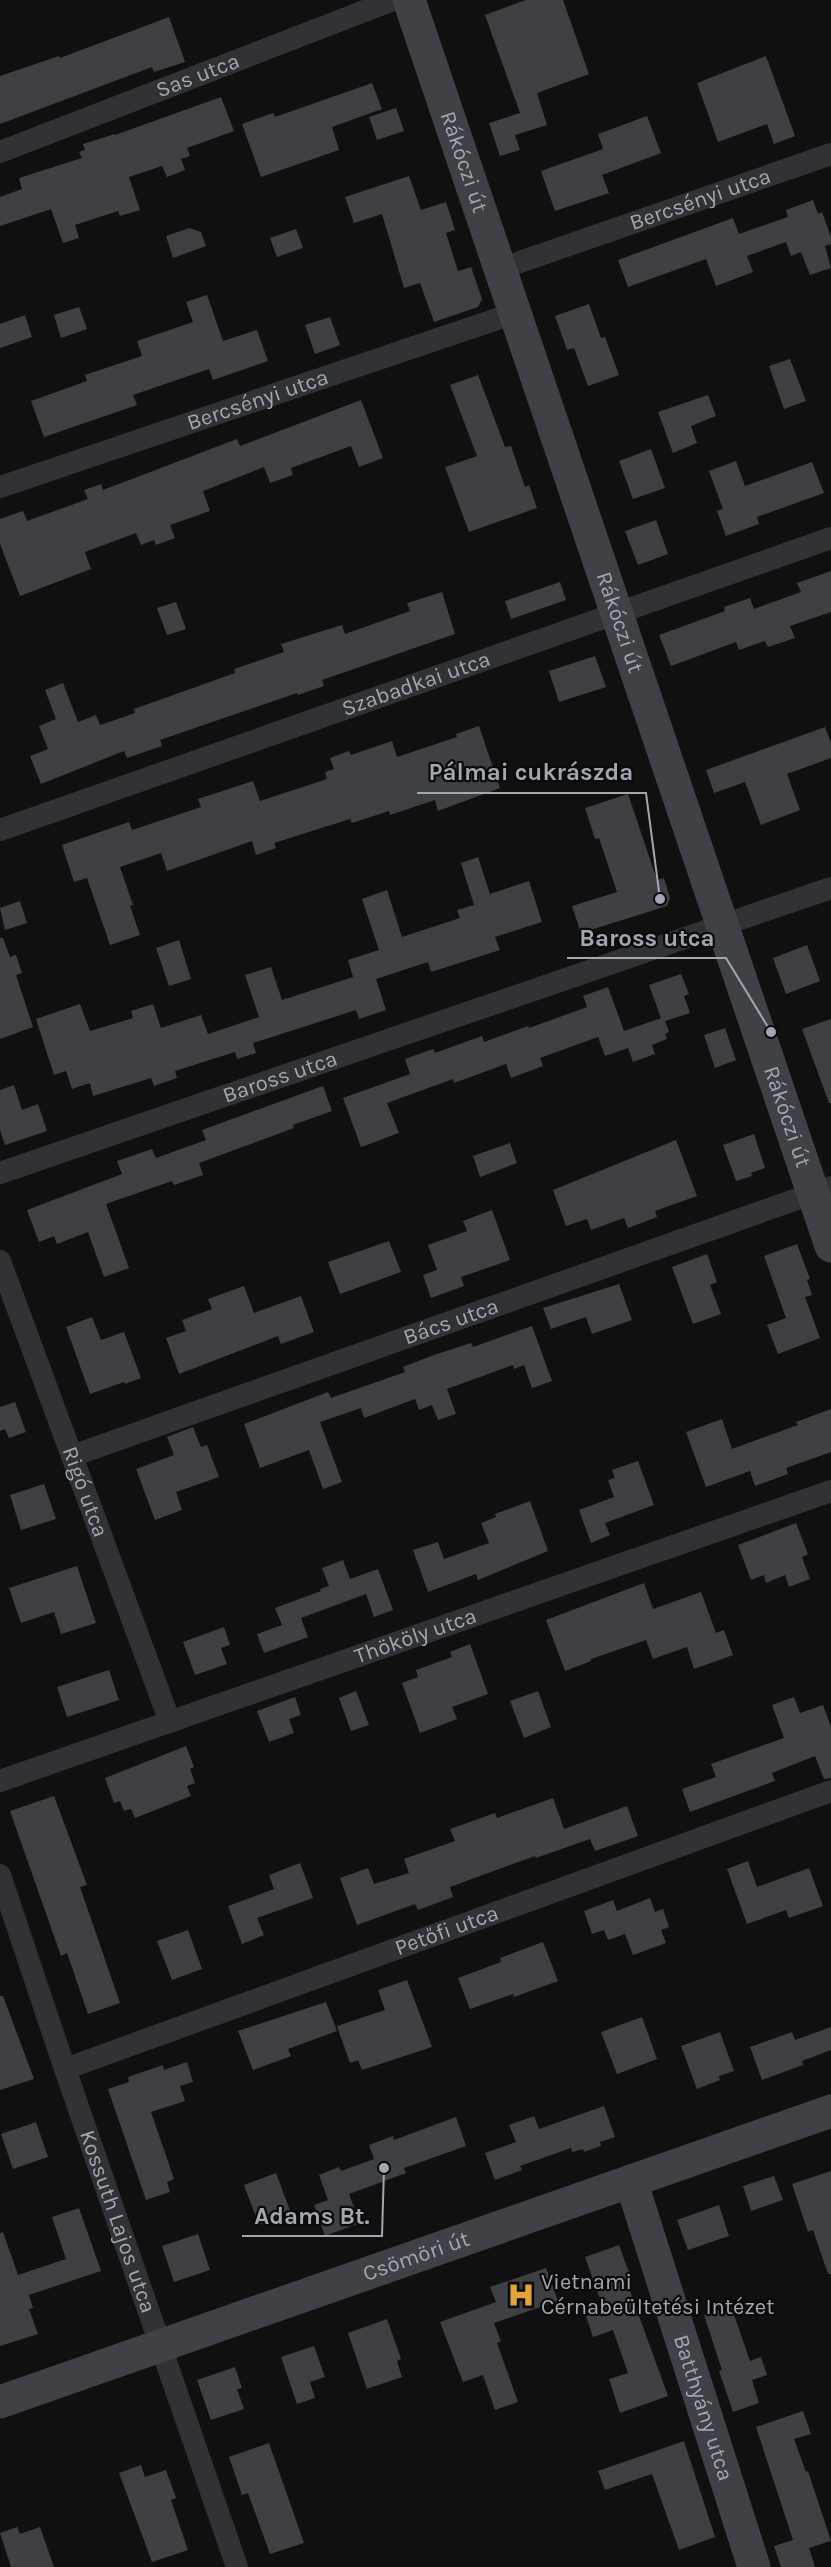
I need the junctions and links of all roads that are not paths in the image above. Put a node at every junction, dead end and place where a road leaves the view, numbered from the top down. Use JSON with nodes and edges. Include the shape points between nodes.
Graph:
{"nodes":[{"id":1,"x":393,"y":0,"type":"edge"},
{"id":2,"x":409,"y":0,"type":"edge"},
{"id":3,"x":0,"y":152,"type":"edge"},
{"id":4,"x":831,"y":154,"type":"edge"},
{"id":5,"x":500,"y":269,"type":"junction"},
{"id":6,"x":515,"y":313,"type":"junction"},
{"id":7,"x":0,"y":487,"type":"edge"},
{"id":8,"x":831,"y":538,"type":"edge"},
{"id":9,"x":617,"y":613,"type":"junction"},
{"id":10,"x":0,"y":830,"type":"edge"},
{"id":11,"x":831,"y":888,"type":"edge"},
{"id":12,"x":722,"y":925,"type":"junction"},
{"id":13,"x":0,"y":1173,"type":"edge"},
{"id":14,"x":822,"y":1190,"type":"edge"},
{"id":15,"x":831,"y":1246,"type":"edge"},
{"id":16,"x":0,"y":1261,"type":"edge"},
{"id":17,"x":72,"y":1455,"type":"junction"},
{"id":18,"x":831,"y":1491,"type":"edge"},
{"id":19,"x":170,"y":1722,"type":"junction"},
{"id":20,"x":0,"y":1781,"type":"edge"},
{"id":21,"x":831,"y":1791,"type":"edge"},
{"id":22,"x":0,"y":1875,"type":"edge"},
{"id":23,"x":64,"y":2069,"type":"junction"},
{"id":24,"x":831,"y":2111,"type":"edge"},
{"id":25,"x":631,"y":2181,"type":"junction"},
{"id":26,"x":161,"y":2347,"type":"junction"},
{"id":27,"x":0,"y":2402,"type":"edge"},
{"id":28,"x":237,"y":2567,"type":"edge"},
{"id":29,"x":754,"y":2567,"type":"edge"}],
"edges":[{"from":1,"to":3,"type":"street","name":"Sas utca"},
{"from":2,"to":5,"type":"street","name":"Rákóczi út"},
{"from":4,"to":5,"type":"street","name":"Bercsényi utca"},
{"from":5,"to":6,"type":"street","name":"Rákóczi út"},
{"from":6,"to":7,"type":"street","name":"Bercsényi utca"},
{"from":6,"to":9,"type":"street","name":"Rákóczi út"},
{"from":8,"to":9,"type":"street","name":"Szabadkai utca"},
{"from":9,"to":10,"type":"street","name":"Szabadkai utca"},
{"from":9,"to":12,"type":"street","name":"Rákóczi út"},
{"from":11,"to":12,"type":"street","name":"Baross utca"},
{"from":12,"to":13,"type":"street","name":"Baross utca"},
{"from":12,"to":14,"type":"street","name":"Rákóczi út"},
{"from":14,"to":15,"type":"street","name":"Rákóczi út"},
{"from":14,"to":17,"type":"street","name":"Bács utca"},
{"from":16,"to":17,"type":"street","name":"Rigó utca"},
{"from":17,"to":19,"type":"street","name":"Rigó utca"},
{"from":18,"to":19,"type":"street","name":"Thököly utca"},
{"from":19,"to":20,"type":"street","name":"Thököly utca"},
{"from":21,"to":23,"type":"street","name":"Petőfi utca"},
{"from":22,"to":23,"type":"street","name":"Kossuth Lajos utca"},
{"from":23,"to":26,"type":"street","name":"Kossuth Lajos utca"},
{"from":24,"to":25,"type":"street","name":"Csömöri út"},
{"from":25,"to":26,"type":"street","name":"Csömöri út"},
{"from":25,"to":29,"type":"street","name":"Batthyány utca"},
{"from":26,"to":27,"type":"street","name":"Csömöri út"},
{"from":26,"to":28,"type":"street","name":"Kossuth Lajos utca"}]}
